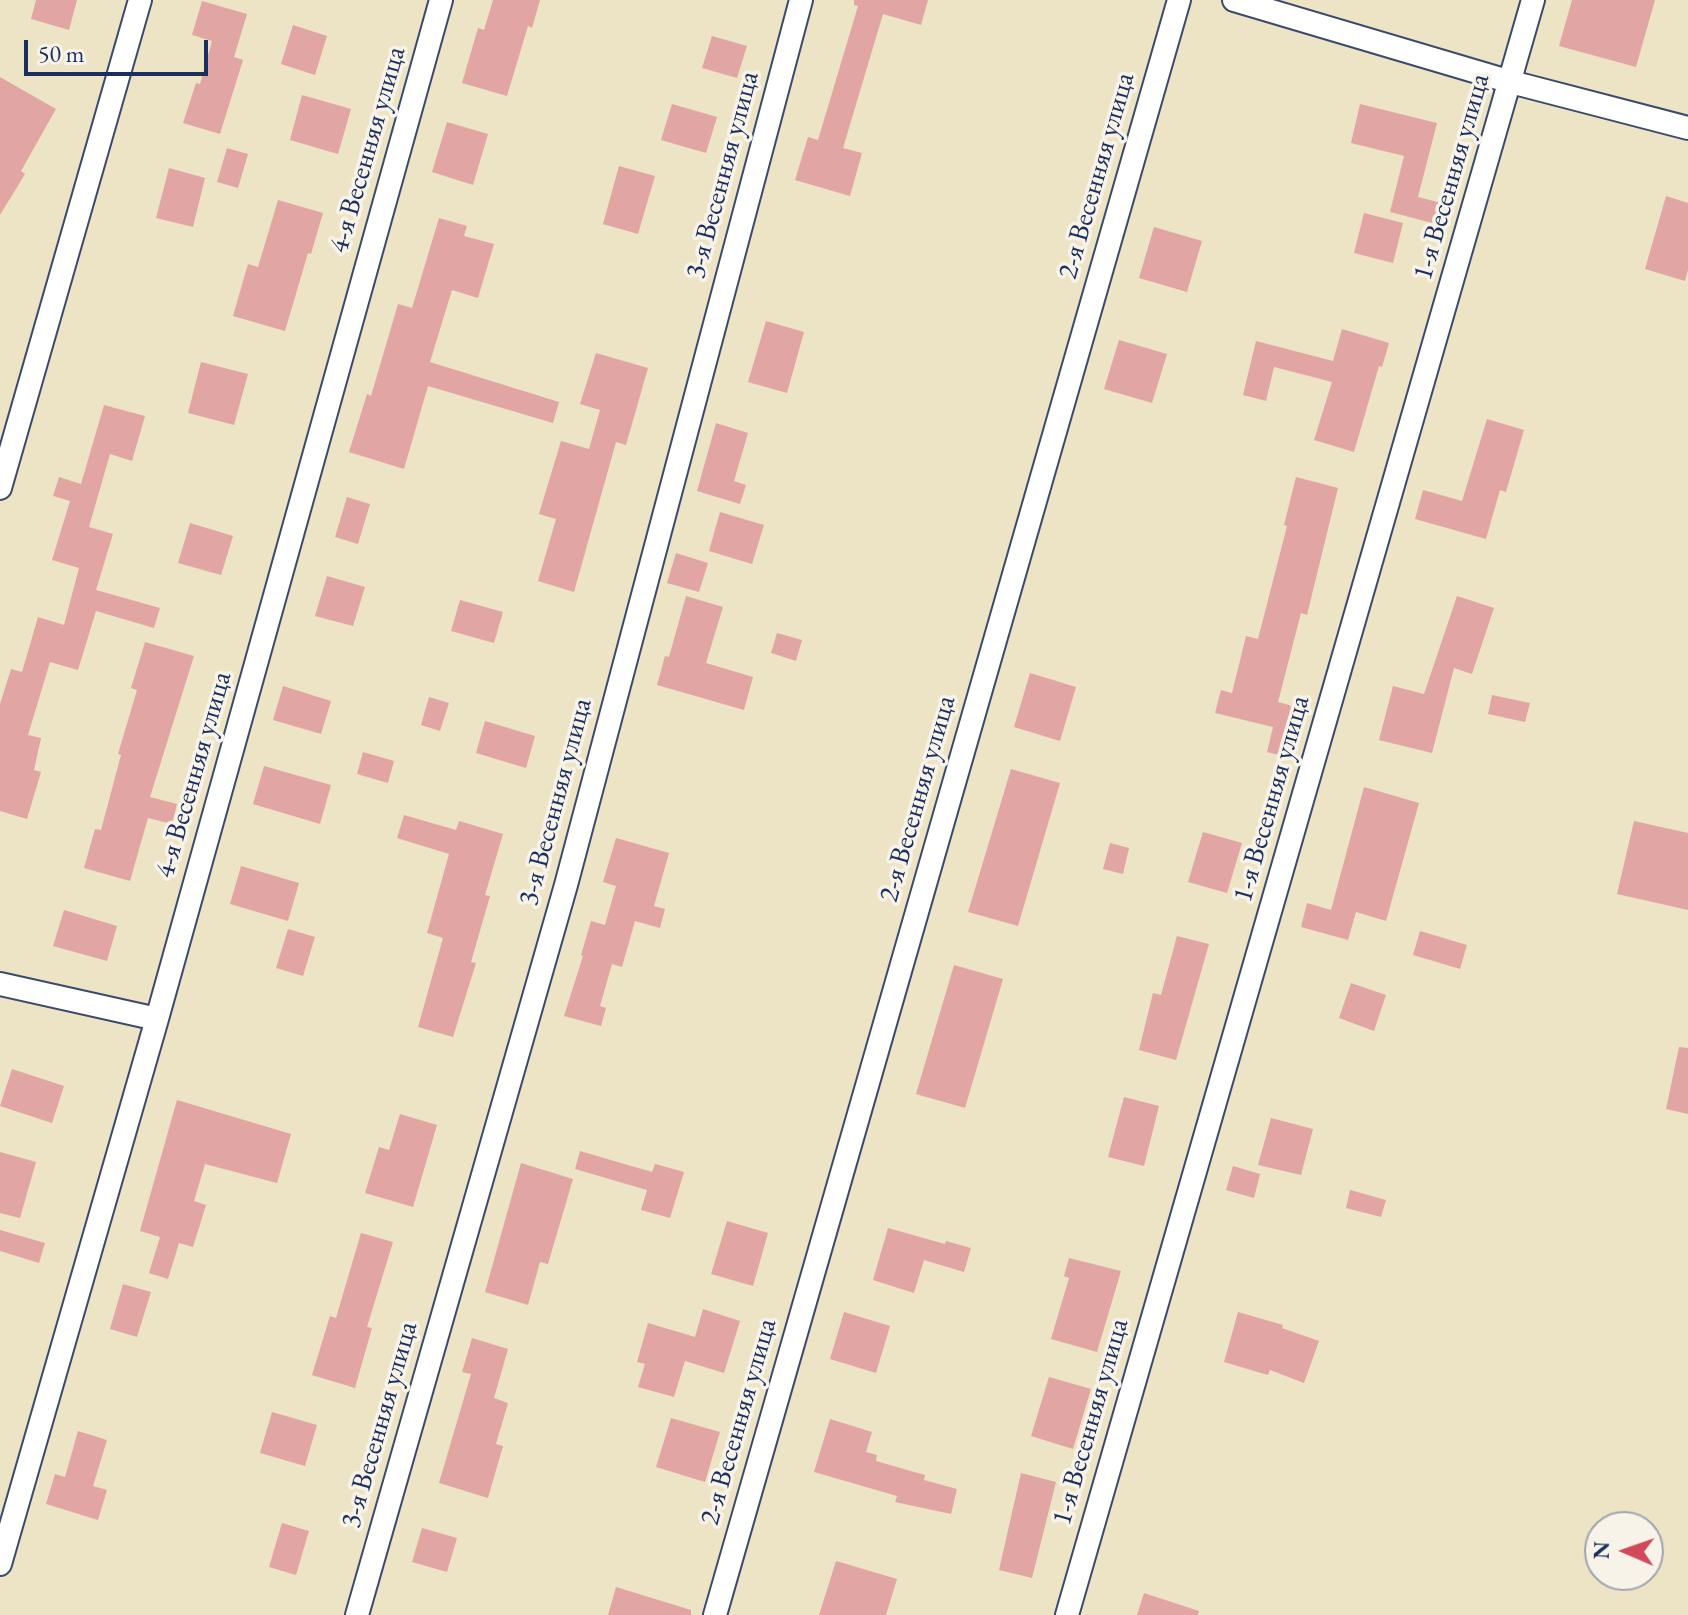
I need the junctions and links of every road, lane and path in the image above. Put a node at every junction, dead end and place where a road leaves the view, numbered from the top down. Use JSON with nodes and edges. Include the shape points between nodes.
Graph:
{"nodes":[{"id":1,"x":140,"y":0,"type":"edge"},
{"id":2,"x":441,"y":0,"type":"edge"},
{"id":3,"x":801,"y":0,"type":"edge"},
{"id":4,"x":1179,"y":0,"type":"edge"},
{"id":5,"x":1234,"y":0,"type":"edge"},
{"id":6,"x":1533,"y":0,"type":"edge"},
{"id":7,"x":1511,"y":82,"type":"junction"},
{"id":8,"x":1688,"y":128,"type":"edge"},
{"id":9,"x":0,"y":488,"type":"edge"},
{"id":10,"x":0,"y":984,"type":"edge"},
{"id":11,"x":157,"y":1019,"type":"junction"},
{"id":12,"x":0,"y":1564,"type":"edge"},
{"id":13,"x":357,"y":1615,"type":"edge"},
{"id":14,"x":715,"y":1615,"type":"edge"},
{"id":15,"x":1067,"y":1615,"type":"edge"}],
"edges":[{"from":1,"to":9,"type":"street"},
{"from":2,"to":11,"type":"street","name":"4-я Весенняя улица"},
{"from":3,"to":13,"type":"street","name":"3-я Весенняя улица","via":[[566,885]]},
{"from":4,"to":14,"type":"street","name":"2-я Весенняя улица"},
{"from":5,"to":7,"type":"street"},
{"from":6,"to":7,"type":"street","name":"1-я Весенняя улица"},
{"from":7,"to":8,"type":"street"},
{"from":7,"to":15,"type":"street","name":"1-я Весенняя улица"},
{"from":10,"to":11,"type":"street"},
{"from":11,"to":12,"type":"street","name":"4-я Весенняя улица"}]}
